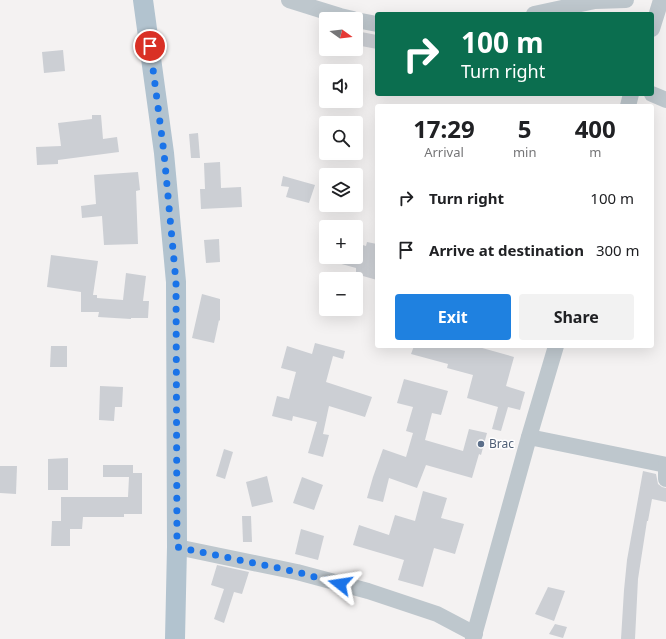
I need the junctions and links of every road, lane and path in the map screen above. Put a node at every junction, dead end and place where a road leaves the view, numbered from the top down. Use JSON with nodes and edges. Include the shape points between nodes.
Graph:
{"nodes":[{"id":1,"x":143,"y":0,"type":"edge"},
{"id":2,"x":289,"y":0,"type":"edge"},
{"id":3,"x":626,"y":0,"type":"edge"},
{"id":4,"x":661,"y":0,"type":"edge"},
{"id":5,"x":327,"y":12,"type":"edge"},
{"id":6,"x":543,"y":12,"type":"edge"},
{"id":7,"x":363,"y":21,"type":"edge"},
{"id":8,"x":654,"y":23,"type":"edge"},
{"id":9,"x":375,"y":24,"type":"edge"},
{"id":10,"x":654,"y":95,"type":"edge"},
{"id":11,"x":666,"y":100,"type":"edge"},
{"id":12,"x":555,"y":348,"type":"edge"},
{"id":13,"x":529,"y":437,"type":"junction"},
{"id":14,"x":666,"y":465,"type":"edge"},
{"id":15,"x":666,"y":479,"type":"edge"},
{"id":16,"x":177,"y":547,"type":"junction"},
{"id":17,"x":474,"y":636,"type":"edge"},
{"id":18,"x":175,"y":639,"type":"edge"}],
"edges":[{"from":1,"to":16,"type":"main road","via":[[164,153],[176,282]]},
{"from":2,"to":5,"type":"street"},
{"from":3,"to":6,"type":"street","via":[[595,1]]},
{"from":4,"to":8,"type":"street"},
{"from":7,"to":9,"type":"street"},
{"from":10,"to":11,"type":"street"},
{"from":12,"to":13,"type":"street"},
{"from":13,"to":14,"type":"street"},
{"from":13,"to":17,"type":"street"},
{"from":14,"to":15,"type":"street"},
{"from":16,"to":17,"type":"street","via":[[297,572],[368,591],[436,614]]},
{"from":16,"to":18,"type":"main road"}]}
